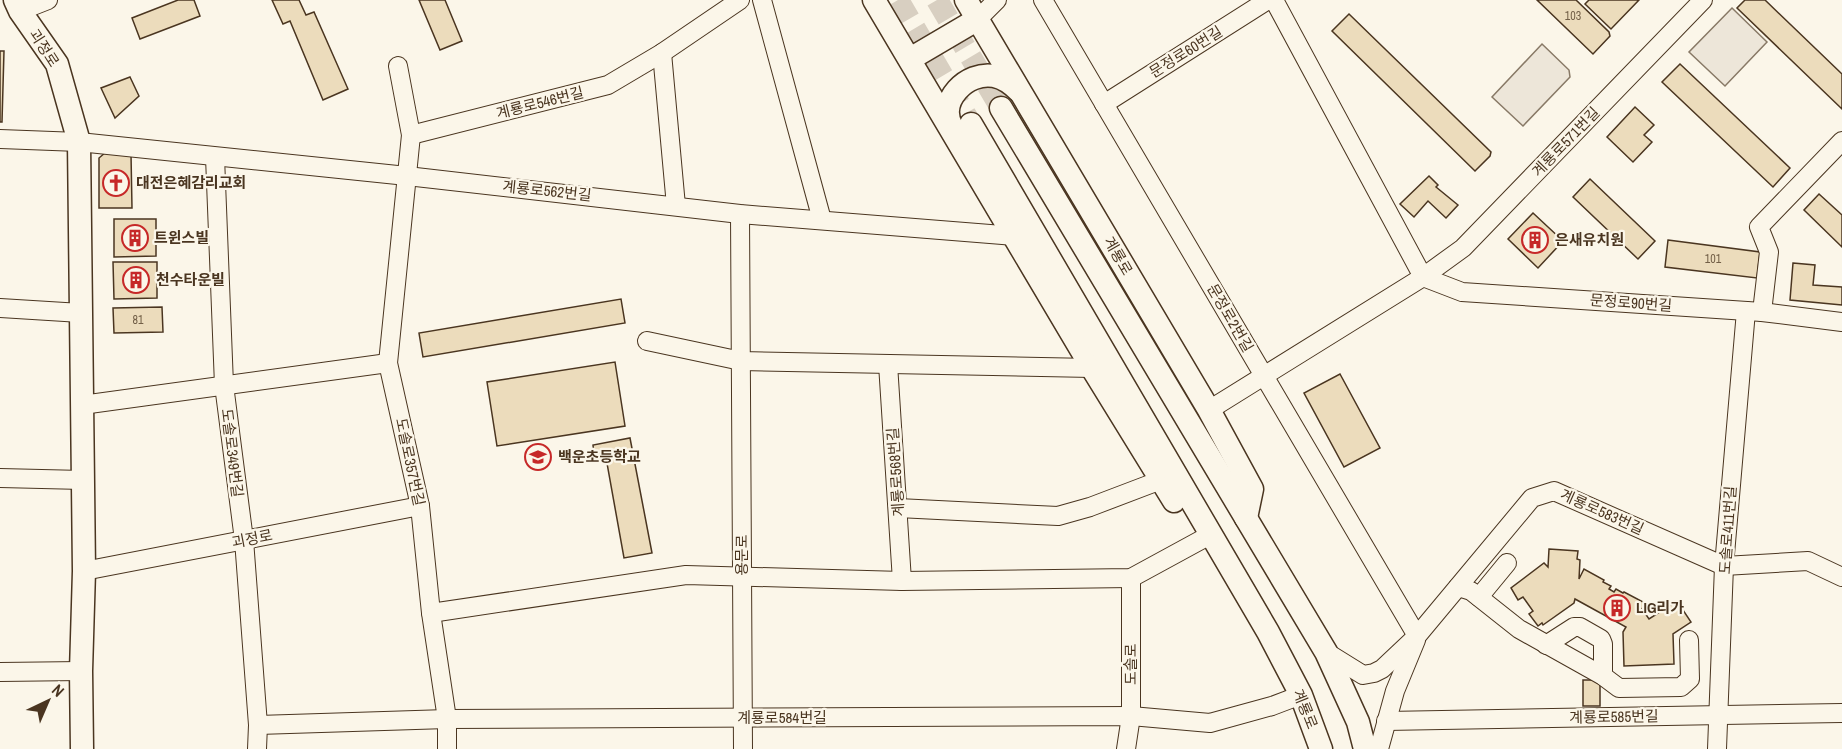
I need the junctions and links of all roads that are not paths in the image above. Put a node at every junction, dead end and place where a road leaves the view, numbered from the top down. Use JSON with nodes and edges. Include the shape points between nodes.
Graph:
{"nodes":[{"id":1,"x":48,"y":0,"type":"edge"},
{"id":2,"x":740,"y":0,"type":"edge"},
{"id":3,"x":762,"y":0,"type":"edge"},
{"id":4,"x":874,"y":0,"type":"edge"},
{"id":5,"x":997,"y":0,"type":"edge"},
{"id":6,"x":1043,"y":0,"type":"edge"},
{"id":7,"x":1268,"y":0,"type":"edge"},
{"id":8,"x":1274,"y":0,"type":"edge"},
{"id":9,"x":1703,"y":0,"type":"edge"},
{"id":10,"x":17,"y":6,"type":"edge"},
{"id":11,"x":972,"y":9,"type":"edge"},
{"id":12,"x":662,"y":52,"type":"junction"},
{"id":13,"x":910,"y":59,"type":"junction"},
{"id":14,"x":398,"y":66,"type":"dead end"},
{"id":15,"x":1024,"y":96,"type":"junction"},
{"id":16,"x":1104,"y":104,"type":"junction"},
{"id":17,"x":1001,"y":108,"type":"tunnel mouth"},
{"id":18,"x":963,"y":130,"type":"junction"},
{"id":19,"x":411,"y":135,"type":"junction"},
{"id":20,"x":0,"y":139,"type":"edge"},
{"id":21,"x":1842,"y":141,"type":"edge"},
{"id":22,"x":79,"y":142,"type":"junction"},
{"id":23,"x":215,"y":157,"type":"junction"},
{"id":24,"x":407,"y":176,"type":"junction"},
{"id":25,"x":676,"y":206,"type":"junction"},
{"id":26,"x":740,"y":214,"type":"junction"},
{"id":27,"x":822,"y":220,"type":"junction"},
{"id":28,"x":1015,"y":236,"type":"junction"},
{"id":29,"x":1423,"y":277,"type":"junction"},
{"id":30,"x":0,"y":308,"type":"edge"},
{"id":31,"x":1754,"y":312,"type":"junction"},
{"id":32,"x":81,"y":313,"type":"junction"},
{"id":33,"x":1842,"y":322,"type":"edge"},
{"id":34,"x":647,"y":341,"type":"dead end"},
{"id":35,"x":741,"y":361,"type":"junction"},
{"id":36,"x":388,"y":363,"type":"junction"},
{"id":37,"x":888,"y":364,"type":"junction"},
{"id":38,"x":1092,"y":368,"type":"junction"},
{"id":39,"x":1264,"y":377,"type":"junction"},
{"id":40,"x":224,"y":385,"type":"junction"},
{"id":41,"x":82,"y":405,"type":"junction"},
{"id":42,"x":1209,"y":410,"type":"junction"},
{"id":43,"x":0,"y":478,"type":"edge"},
{"id":44,"x":83,"y":480,"type":"junction"},
{"id":45,"x":1161,"y":480,"type":"junction"},
{"id":46,"x":420,"y":506,"type":"junction"},
{"id":47,"x":898,"y":508,"type":"junction"},
{"id":48,"x":1198,"y":513,"type":"junction"},
{"id":49,"x":1246,"y":518,"type":"junction"},
{"id":50,"x":1210,"y":535,"type":"junction"},
{"id":51,"x":244,"y":540,"type":"junction"},
{"id":52,"x":1507,"y":563,"type":"dead end"},
{"id":53,"x":1724,"y":566,"type":"junction"},
{"id":54,"x":84,"y":571,"type":"junction"},
{"id":55,"x":742,"y":577,"type":"junction"},
{"id":56,"x":1842,"y":577,"type":"edge"},
{"id":57,"x":1131,"y":578,"type":"junction"},
{"id":58,"x":902,"y":581,"type":"junction"},
{"id":59,"x":1458,"y":587,"type":"junction"},
{"id":60,"x":1479,"y":597,"type":"junction"},
{"id":61,"x":431,"y":613,"type":"junction"},
{"id":62,"x":1417,"y":636,"type":"junction"},
{"id":63,"x":1689,"y":640,"type":"dead end"},
{"id":64,"x":1546,"y":645,"type":"junction"},
{"id":65,"x":1326,"y":652,"type":"junction"},
{"id":66,"x":81,"y":671,"type":"junction"},
{"id":67,"x":0,"y":672,"type":"edge"},
{"id":68,"x":1603,"y":676,"type":"junction"},
{"id":69,"x":1301,"y":695,"type":"junction"},
{"id":70,"x":1842,"y":713,"type":"edge"},
{"id":71,"x":1718,"y":715,"type":"junction"},
{"id":72,"x":1131,"y":716,"type":"junction"},
{"id":73,"x":743,"y":718,"type":"junction"},
{"id":74,"x":447,"y":719,"type":"junction"},
{"id":75,"x":1386,"y":721,"type":"junction"},
{"id":76,"x":258,"y":725,"type":"junction"},
{"id":77,"x":82,"y":749,"type":"edge"},
{"id":78,"x":257,"y":749,"type":"edge"},
{"id":79,"x":447,"y":749,"type":"edge"},
{"id":80,"x":743,"y":749,"type":"edge"},
{"id":81,"x":1126,"y":749,"type":"edge"},
{"id":82,"x":1321,"y":749,"type":"edge"},
{"id":83,"x":1365,"y":749,"type":"edge"},
{"id":84,"x":1379,"y":749,"type":"edge"},
{"id":85,"x":1717,"y":749,"type":"edge"}],
"edges":[{"from":1,"to":10,"type":"street"},
{"from":2,"to":12,"type":"street","name":"계룡로546번길"},
{"from":3,"to":27,"type":"street"},
{"from":4,"to":13,"type":"main road","name":"계룡로"},
{"from":5,"to":11,"type":"street"},
{"from":6,"to":16,"type":"street","name":"문정로2번길"},
{"from":7,"to":16,"type":"street","name":"문정로60번길"},
{"from":8,"to":29,"type":"street"},
{"from":9,"to":29,"type":"street","name":"계룡로571번길","via":[[1462,248]]},
{"from":10,"to":22,"type":"main road","name":"괴정로","via":[[57,64]]},
{"from":11,"to":13,"type":"main road"},
{"from":11,"to":15,"type":"main road","name":"계룡로"},
{"from":12,"to":19,"type":"street","name":"계룡로546번길","via":[[608,85]]},
{"from":12,"to":25,"type":"street"},
{"from":13,"to":18,"type":"main road","name":"계룡로"},
{"from":14,"to":19,"type":"street"},
{"from":15,"to":18,"type":"main road","via":[[1006,80],[994,76],[969,80],[952,98],[948,111],[949,123]]},
{"from":15,"to":42,"type":"main road","name":"계룡로"},
{"from":16,"to":39,"type":"street","name":"문정로2번길"},
{"from":17,"to":49,"type":"main road","name":"계룡로"},
{"from":18,"to":28,"type":"main road","name":"계룡로"},
{"from":18,"to":48,"type":"main road","name":"계룡로"},
{"from":19,"to":24,"type":"street"},
{"from":20,"to":22,"type":"street","name":"계룡로562번길"},
{"from":21,"to":31,"type":"street","name":"도솔로411번길","via":[[1759,227],[1769,252]]},
{"from":22,"to":23,"type":"street","name":"계룡로562번길"},
{"from":22,"to":32,"type":"main road","name":"괴정로"},
{"from":23,"to":24,"type":"street","name":"계룡로562번길"},
{"from":23,"to":40,"type":"street","name":"도솔로349번길"},
{"from":24,"to":25,"type":"street","name":"계룡로562번길"},
{"from":24,"to":36,"type":"street","name":"도솔로357번길"},
{"from":25,"to":26,"type":"street","name":"계룡로562번길"},
{"from":26,"to":27,"type":"street","name":"계룡로562번길"},
{"from":26,"to":35,"type":"street","name":"용문로"},
{"from":27,"to":28,"type":"street","name":"계룡로562번길"},
{"from":28,"to":38,"type":"main road","name":"계룡로"},
{"from":29,"to":31,"type":"street","name":"문정로90번길","via":[[1462,292]]},
{"from":29,"to":39,"type":"street","name":"계룡로571번길"},
{"from":30,"to":32,"type":"street"},
{"from":31,"to":33,"type":"street","name":"문정로90번길"},
{"from":31,"to":53,"type":"street","name":"도솔로411번길"},
{"from":32,"to":41,"type":"main road","name":"괴정로"},
{"from":34,"to":35,"type":"street"},
{"from":35,"to":37,"type":"street"},
{"from":35,"to":55,"type":"street","name":"용문로"},
{"from":36,"to":40,"type":"street"},
{"from":36,"to":46,"type":"street","name":"도솔로357번길"},
{"from":37,"to":38,"type":"street"},
{"from":37,"to":47,"type":"street","name":"계룡로568번길"},
{"from":38,"to":45,"type":"main road","name":"계룡로"},
{"from":39,"to":42,"type":"street","name":"계룡로571번길"},
{"from":39,"to":62,"type":"street","name":"문정로2번길"},
{"from":40,"to":41,"type":"street"},
{"from":40,"to":51,"type":"street","name":"도솔로349번길"},
{"from":41,"to":44,"type":"main road","name":"괴정로"},
{"from":42,"to":49,"type":"main road","name":"계룡로","via":[[1252,489]]},
{"from":43,"to":44,"type":"street"},
{"from":44,"to":54,"type":"main road","name":"괴정로"},
{"from":45,"to":47,"type":"street","via":[[1058,516]]},
{"from":45,"to":48,"type":"main road","name":"계룡로","via":[[1174,502]]},
{"from":46,"to":51,"type":"street","name":"괴정로"},
{"from":46,"to":61,"type":"street","name":"도솔로357번길"},
{"from":47,"to":58,"type":"street","name":"계룡로568번길"},
{"from":48,"to":50,"type":"main road","name":"계룡로"},
{"from":49,"to":65,"type":"main road","name":"계룡로"},
{"from":50,"to":57,"type":"street"},
{"from":50,"to":69,"type":"main road","name":"계룡로"},
{"from":51,"to":54,"type":"street","name":"괴정로"},
{"from":51,"to":76,"type":"street","name":"도솔로349번길"},
{"from":52,"to":60,"type":"street"},
{"from":53,"to":56,"type":"street","name":"계룡로583번길","via":[[1808,561]]},
{"from":53,"to":59,"type":"street","name":"계룡로583번길","via":[[1554,491],[1532,498]]},
{"from":53,"to":71,"type":"street","name":"도솔로411번길"},
{"from":54,"to":66,"type":"main road","name":"괴정로"},
{"from":55,"to":58,"type":"street"},
{"from":55,"to":61,"type":"street","via":[[686,575]]},
{"from":55,"to":73,"type":"street","name":"용문로"},
{"from":57,"to":58,"type":"street"},
{"from":57,"to":72,"type":"street","name":"도솔로"},
{"from":59,"to":60,"type":"street"},
{"from":59,"to":62,"type":"street","name":"계룡로583번길"},
{"from":60,"to":64,"type":"street"},
{"from":61,"to":74,"type":"street","name":"도솔로357번길"},
{"from":62,"to":65,"type":"street","name":"계룡로583번길","via":[[1382,669],[1363,675]]},
{"from":62,"to":75,"type":"street","name":"계룡로583번길"},
{"from":63,"to":68,"type":"street","via":[[1690,679],[1681,687],[1619,688]]},
{"from":64,"to":68,"type":"street"},
{"from":64,"to":68,"type":"street","via":[[1580,627],[1604,644]]},
{"from":65,"to":83,"type":"main road","name":"계룡로","via":[[1358,722]]},
{"from":66,"to":67,"type":"street"},
{"from":66,"to":77,"type":"main road","name":"괴정로"},
{"from":69,"to":72,"type":"street","name":"계룡로584번길","via":[[1210,723]]},
{"from":69,"to":82,"type":"main road","name":"계룡로"},
{"from":70,"to":71,"type":"street","name":"계룡로585번길"},
{"from":71,"to":75,"type":"street","name":"계룡로585번길"},
{"from":71,"to":85,"type":"street","name":"도솔로411번길"},
{"from":72,"to":73,"type":"street","name":"계룡로584번길"},
{"from":72,"to":81,"type":"street","name":"도솔로"},
{"from":73,"to":74,"type":"street","name":"계룡로584번길"},
{"from":73,"to":80,"type":"street","name":"용문로"},
{"from":74,"to":76,"type":"street","name":"계룡로584번길"},
{"from":74,"to":79,"type":"street","name":"도솔로357번길"},
{"from":75,"to":84,"type":"street","name":"계룡로583번길"},
{"from":76,"to":78,"type":"street","name":"도솔로349번길"}]}
